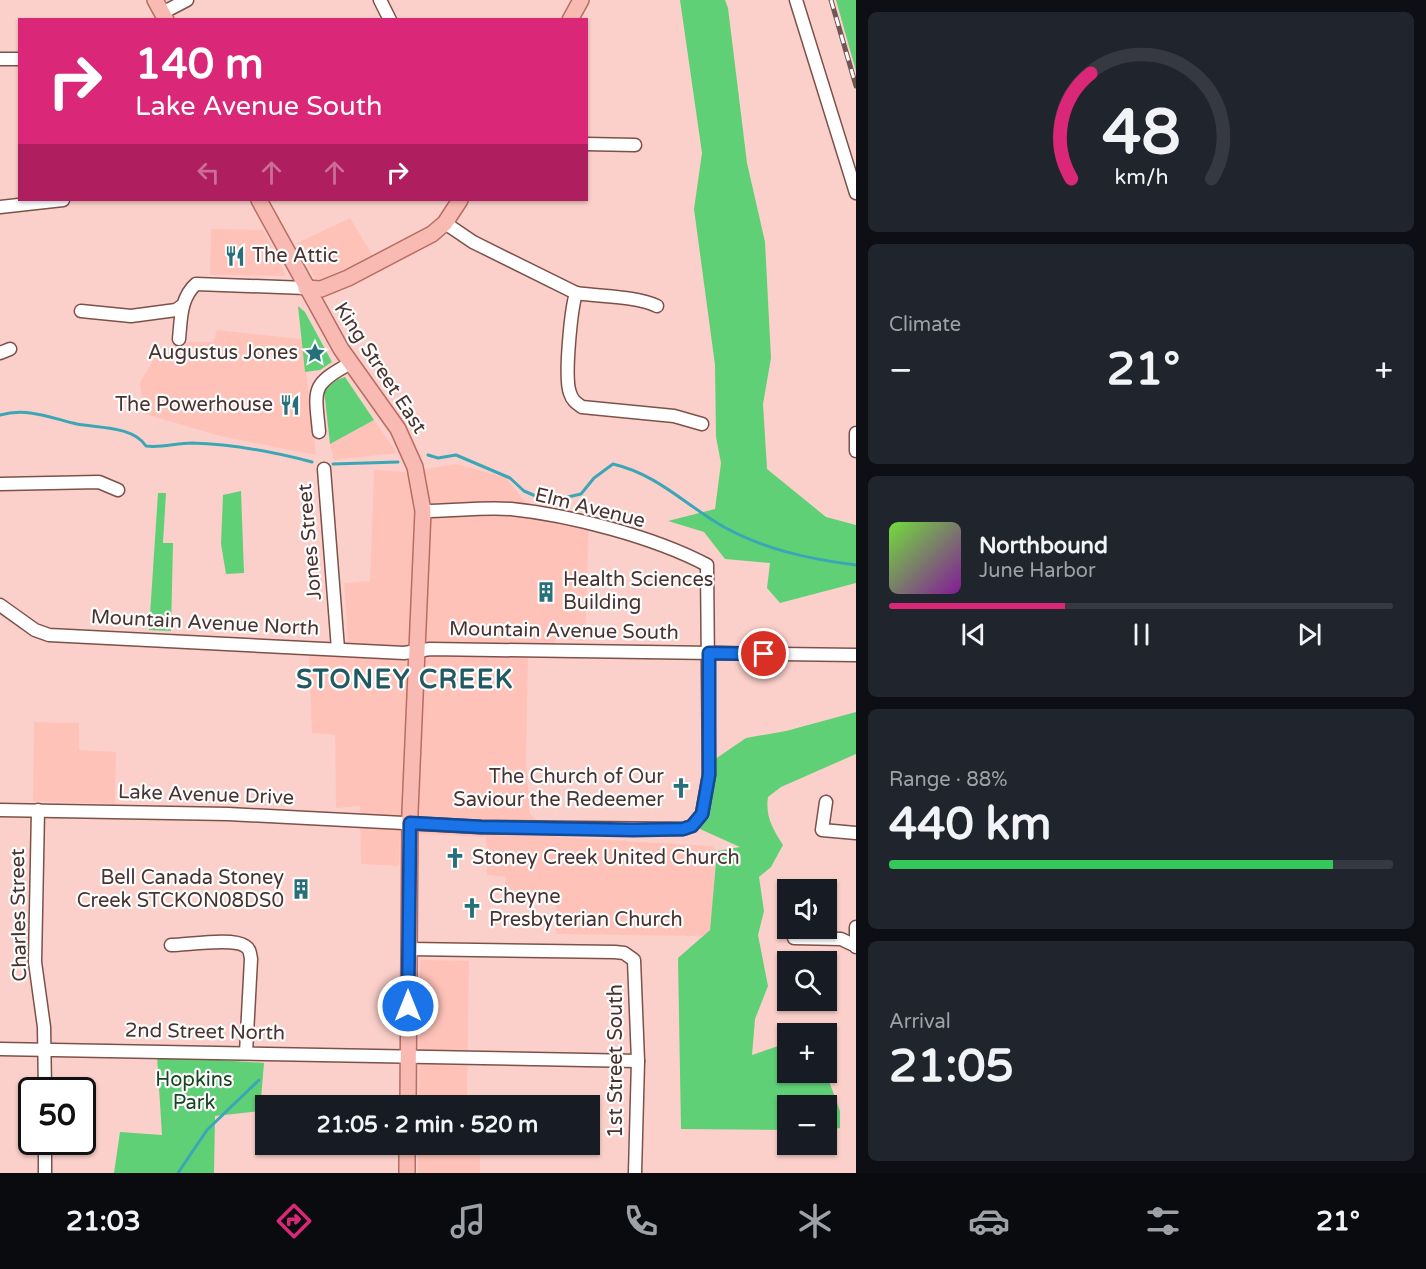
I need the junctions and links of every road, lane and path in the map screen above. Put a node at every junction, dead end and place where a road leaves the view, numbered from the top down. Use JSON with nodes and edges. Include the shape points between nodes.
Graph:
{"nodes":[{"id":1,"x":187,"y":0,"type":"edge"},
{"id":2,"x":380,"y":0,"type":"edge"},
{"id":3,"x":581,"y":0,"type":"edge"},
{"id":4,"x":796,"y":0,"type":"edge"},
{"id":5,"x":161,"y":11,"type":"edge"},
{"id":6,"x":389,"y":18,"type":"edge"},
{"id":7,"x":571,"y":18,"type":"edge"},
{"id":8,"x":0,"y":59,"type":"edge"},
{"id":9,"x":18,"y":59,"type":"edge"},
{"id":10,"x":588,"y":144,"type":"edge"},
{"id":11,"x":635,"y":145,"type":"dead end"},
{"id":12,"x":856,"y":193,"type":"edge"},
{"id":13,"x":54,"y":201,"type":"edge"},
{"id":14,"x":260,"y":201,"type":"edge"},
{"id":15,"x":459,"y":201,"type":"edge"},
{"id":16,"x":0,"y":207,"type":"edge"},
{"id":17,"x":445,"y":223,"type":"junction"},
{"id":18,"x":306,"y":288,"type":"junction"},
{"id":19,"x":576,"y":293,"type":"junction"},
{"id":20,"x":183,"y":305,"type":"junction"},
{"id":21,"x":657,"y":306,"type":"dead end"},
{"id":22,"x":81,"y":311,"type":"dead end"},
{"id":23,"x":179,"y":339,"type":"dead end"},
{"id":24,"x":351,"y":363,"type":"junction"},
{"id":25,"x":702,"y":424,"type":"dead end"},
{"id":26,"x":320,"y":432,"type":"dead end"},
{"id":27,"x":856,"y":433,"type":"edge"},
{"id":28,"x":856,"y":451,"type":"edge"},
{"id":29,"x":324,"y":469,"type":"dead end"},
{"id":30,"x":0,"y":484,"type":"edge"},
{"id":31,"x":118,"y":490,"type":"dead end"},
{"id":32,"x":423,"y":511,"type":"junction"},
{"id":33,"x":0,"y":605,"type":"edge"},
{"id":34,"x":338,"y":649,"type":"junction"},
{"id":35,"x":417,"y":653,"type":"junction"},
{"id":36,"x":709,"y":653,"type":"junction"},
{"id":37,"x":856,"y":655,"type":"edge"},
{"id":38,"x":826,"y":802,"type":"dead end"},
{"id":39,"x":0,"y":810,"type":"edge"},
{"id":40,"x":38,"y":810,"type":"junction"},
{"id":41,"x":410,"y":823,"type":"junction"},
{"id":42,"x":856,"y":833,"type":"edge"},
{"id":43,"x":856,"y":927,"type":"edge"},
{"id":44,"x":837,"y":939,"type":"edge"},
{"id":45,"x":171,"y":945,"type":"dead end"},
{"id":46,"x":856,"y":947,"type":"edge"},
{"id":47,"x":408,"y":949,"type":"junction"},
{"id":48,"x":0,"y":1048,"type":"edge"},
{"id":49,"x":45,"y":1049,"type":"junction"},
{"id":50,"x":246,"y":1053,"type":"junction"},
{"id":51,"x":409,"y":1056,"type":"junction"},
{"id":52,"x":638,"y":1061,"type":"junction"},
{"id":53,"x":45,"y":1077,"type":"edge"},
{"id":54,"x":408,"y":1095,"type":"edge"},
{"id":55,"x":45,"y":1155,"type":"edge"},
{"id":56,"x":407,"y":1155,"type":"edge"},
{"id":57,"x":45,"y":1173,"type":"edge"},
{"id":58,"x":407,"y":1173,"type":"edge"},
{"id":59,"x":635,"y":1173,"type":"edge"}],
"edges":[{"from":1,"to":5,"type":"street"},
{"from":2,"to":6,"type":"street"},
{"from":3,"to":7,"type":"main road"},
{"from":4,"to":12,"type":"street"},
{"from":8,"to":9,"type":"street"},
{"from":10,"to":11,"type":"street"},
{"from":13,"to":16,"type":"street"},
{"from":14,"to":18,"type":"main road","name":"King Street East"},
{"from":15,"to":17,"type":"main road"},
{"from":17,"to":18,"type":"main road","via":[[432,234],[348,278],[321,289]]},
{"from":17,"to":19,"type":"street","via":[[473,242]]},
{"from":18,"to":20,"type":"street","via":[[196,284]]},
{"from":18,"to":24,"type":"main road","name":"King Street East"},
{"from":19,"to":21,"type":"street","via":[[640,298]]},
{"from":19,"to":25,"type":"street","via":[[570,335],[569,392],[573,401],[582,407],[674,416]]},
{"from":20,"to":22,"type":"street","via":[[176,310],[131,316]]},
{"from":20,"to":23,"type":"street"},
{"from":24,"to":26,"type":"street","via":[[325,377],[318,386]]},
{"from":24,"to":32,"type":"main road","name":"King Street East","via":[[398,429],[415,467]]},
{"from":27,"to":28,"type":"street"},
{"from":29,"to":34,"type":"street","name":"Jones Street"},
{"from":30,"to":31,"type":"street","via":[[99,482]]},
{"from":32,"to":35,"type":"main road","name":"King Street East"},
{"from":32,"to":36,"type":"street","name":"Elm Avenue","via":[[508,509],[543,513],[624,534],[707,565]]},
{"from":33,"to":34,"type":"street","name":"Mountain Avenue North","via":[[35,630],[49,635]]},
{"from":34,"to":35,"type":"street","name":"Mountain Avenue North"},
{"from":35,"to":36,"type":"street","name":"Mountain Avenue South","via":[[440,649]]},
{"from":35,"to":41,"type":"main road","name":"King Street East"},
{"from":36,"to":37,"type":"street","name":"Mountain Avenue South"},
{"from":36,"to":41,"type":"street","name":"Lake Avenue Drive","via":[[709,775],[702,814],[692,826],[633,830]]},
{"from":38,"to":42,"type":"street","via":[[822,830]]},
{"from":39,"to":40,"type":"street","name":"Lake Avenue Drive"},
{"from":40,"to":41,"type":"street","name":"Lake Avenue Drive"},
{"from":40,"to":49,"type":"street","name":"Charles Street","via":[[35,962]]},
{"from":41,"to":47,"type":"main road","name":"King Street East"},
{"from":43,"to":46,"type":"street"},
{"from":44,"to":46,"type":"street"},
{"from":45,"to":50,"type":"street","via":[[232,942],[249,948]]},
{"from":47,"to":51,"type":"main road","name":"King Street East"},
{"from":47,"to":52,"type":"street","name":"1st Street South","via":[[624,953],[634,960],[636,971]]},
{"from":48,"to":49,"type":"street","name":"2nd Street North"},
{"from":49,"to":50,"type":"street","name":"2nd Street North"},
{"from":49,"to":53,"type":"street","name":"Charles Street"},
{"from":50,"to":51,"type":"street","name":"2nd Street North"},
{"from":51,"to":52,"type":"street","name":"2nd Street North"},
{"from":51,"to":54,"type":"main road","name":"King Street East"},
{"from":52,"to":59,"type":"street","name":"1st Street South"},
{"from":55,"to":57,"type":"street"},
{"from":56,"to":58,"type":"main road"}]}
